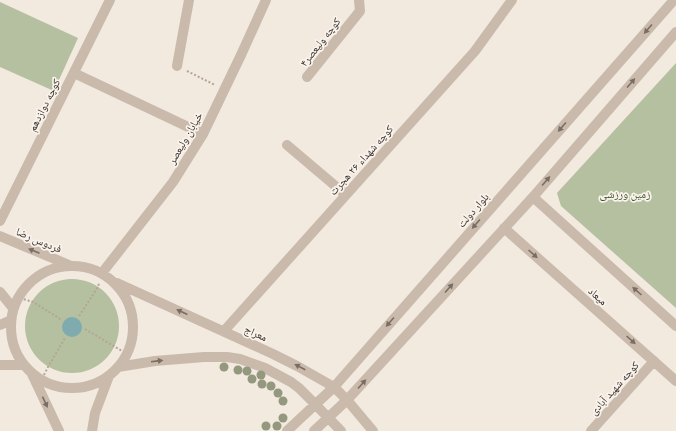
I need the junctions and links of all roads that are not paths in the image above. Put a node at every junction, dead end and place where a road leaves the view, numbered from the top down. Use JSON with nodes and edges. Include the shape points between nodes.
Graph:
{"nodes":[{"id":1,"x":110,"y":0,"type":"edge"},
{"id":2,"x":189,"y":0,"type":"edge"},
{"id":3,"x":266,"y":0,"type":"edge"},
{"id":4,"x":359,"y":0,"type":"edge"},
{"id":5,"x":512,"y":0,"type":"edge"},
{"id":6,"x":674,"y":0,"type":"edge"},
{"id":7,"x":676,"y":32,"type":"edge"},
{"id":8,"x":177,"y":66,"type":"road end"},
{"id":9,"x":74,"y":73,"type":"junction"},
{"id":10,"x":308,"y":77,"type":"dead end"},
{"id":11,"x":203,"y":134,"type":"junction"},
{"id":12,"x":287,"y":145,"type":"dead end"},
{"id":13,"x":346,"y":195,"type":"junction"},
{"id":14,"x":533,"y":196,"type":"junction"},
{"id":15,"x":0,"y":221,"type":"edge"},
{"id":16,"x":504,"y":228,"type":"junction"},
{"id":17,"x":0,"y":236,"type":"edge"},
{"id":18,"x":69,"y":265,"type":"junction"},
{"id":19,"x":102,"y":273,"type":"junction"},
{"id":20,"x":113,"y":281,"type":"junction"},
{"id":21,"x":0,"y":292,"type":"edge"},
{"id":22,"x":13,"y":308,"type":"junction"},
{"id":23,"x":11,"y":320,"type":"junction"},
{"id":24,"x":0,"y":325,"type":"edge"},
{"id":25,"x":676,"y":326,"type":"edge"},
{"id":26,"x":224,"y":332,"type":"junction"},
{"id":27,"x":654,"y":361,"type":"junction"},
{"id":28,"x":0,"y":365,"type":"edge"},
{"id":29,"x":24,"y":365,"type":"junction"},
{"id":30,"x":118,"y":367,"type":"junction"},
{"id":31,"x":32,"y":374,"type":"junction"},
{"id":32,"x":109,"y":376,"type":"junction"},
{"id":33,"x":676,"y":381,"type":"edge"},
{"id":34,"x":334,"y":386,"type":"junction"},
{"id":35,"x":347,"y":400,"type":"junction"},
{"id":36,"x":315,"y":404,"type":"junction"},
{"id":37,"x":328,"y":417,"type":"junction"},
{"id":38,"x":59,"y":431,"type":"edge"},
{"id":39,"x":92,"y":431,"type":"edge"},
{"id":40,"x":287,"y":431,"type":"edge"},
{"id":41,"x":314,"y":431,"type":"edge"},
{"id":42,"x":341,"y":431,"type":"edge"},
{"id":43,"x":373,"y":431,"type":"edge"},
{"id":44,"x":592,"y":431,"type":"edge"}],
"edges":[{"from":1,"to":9,"type":"street","name":"کوچه دوازدهم"},
{"from":2,"to":8,"type":"street"},
{"from":3,"to":11,"type":"street","name":"خیابان ولیعصر"},
{"from":4,"to":10,"type":"street","name":"کوچه ولیعصر۴","via":[[360,11]]},
{"from":5,"to":13,"type":"street","name":"کوچه شهداء ۲۶ هجرت","via":[[475,51]]},
{"from":6,"to":34,"type":"street","name":"بلوار دولت","one_way":true},
{"from":14,"to":7,"type":"street","one_way":true},
{"from":9,"to":11,"type":"street"},
{"from":9,"to":15,"type":"street","name":"کوچه دوازدهم"},
{"from":11,"to":19,"type":"street","name":"خیابان ولیعصر","via":[[173,182]]},
{"from":12,"to":13,"type":"street"},
{"from":13,"to":26,"type":"street","name":"کوچه شهداء ۲۶ هجرت"},
{"from":14,"to":16,"type":"street"},
{"from":25,"to":14,"type":"street","one_way":true},
{"from":16,"to":27,"type":"street","name":"میعاد","one_way":true},
{"from":35,"to":16,"type":"street","one_way":true},
{"from":18,"to":17,"type":"street","name":"فردوس رضا","one_way":true},
{"from":18,"to":19,"type":"street"},
{"from":18,"to":22,"type":"street","via":[[44,272],[34,278],[25,287]]},
{"from":19,"to":20,"type":"street"},
{"from":26,"to":20,"type":"street","name":"معراج","one_way":true},
{"from":20,"to":30,"type":"street","via":[[124,294],[133,321],[131,343]]},
{"from":21,"to":22,"type":"street"},
{"from":22,"to":23,"type":"street"},
{"from":23,"to":24,"type":"street"},
{"from":23,"to":29,"type":"street","via":[[13,344]]},
{"from":34,"to":26,"type":"street","name":"معراج","one_way":true},
{"from":27,"to":33,"type":"street","name":"میعاد"},
{"from":27,"to":44,"type":"street","name":"کوچه شهید آبادی"},
{"from":28,"to":29,"type":"street"},
{"from":29,"to":31,"type":"street"},
{"from":30,"to":32,"type":"street"},
{"from":30,"to":36,"type":"street","one_way":true,"via":[[178,359],[234,357],[256,364],[291,382]]},
{"from":31,"to":32,"type":"street","via":[[52,386],[64,388],[88,386]]},
{"from":31,"to":38,"type":"street","one_way":true},
{"from":32,"to":39,"type":"street","via":[[95,413]]},
{"from":34,"to":35,"type":"street","name":"معراج"},
{"from":34,"to":36,"type":"street","name":"بلوار دولت"},
{"from":35,"to":37,"type":"street"},
{"from":35,"to":43,"type":"street","name":"معراج"},
{"from":36,"to":37,"type":"street"},
{"from":36,"to":40,"type":"street","name":"بلوار دولت"},
{"from":37,"to":41,"type":"street"},
{"from":37,"to":42,"type":"street"}]}
